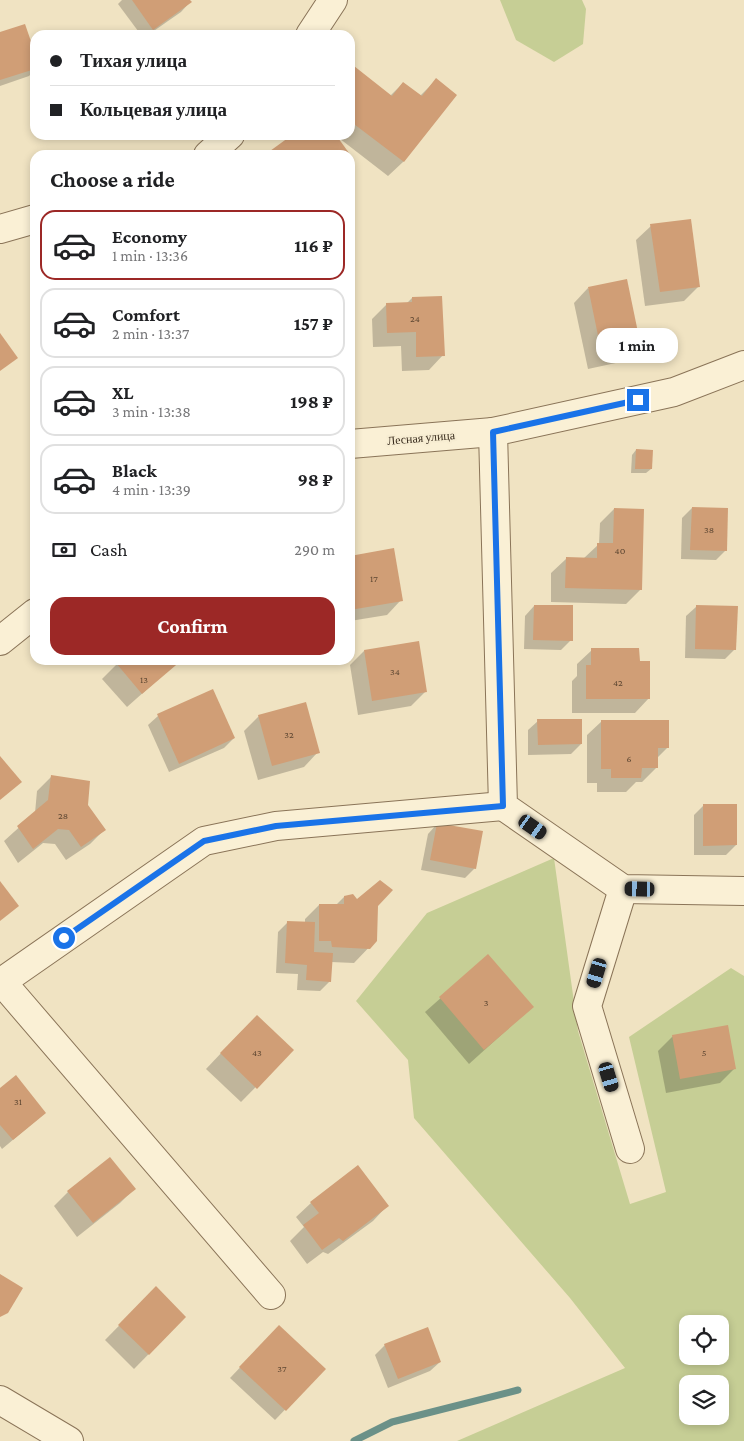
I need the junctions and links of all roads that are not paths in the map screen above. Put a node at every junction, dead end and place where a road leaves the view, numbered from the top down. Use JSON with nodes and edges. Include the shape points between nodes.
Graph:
{"nodes":[{"id":1,"x":334,"y":0,"type":"edge"},
{"id":2,"x":313,"y":30,"type":"edge"},
{"id":3,"x":224,"y":140,"type":"edge"},
{"id":4,"x":214,"y":150,"type":"edge"},
{"id":5,"x":30,"y":221,"type":"edge"},
{"id":6,"x":0,"y":230,"type":"edge"},
{"id":7,"x":744,"y":365,"type":"edge"},
{"id":8,"x":493,"y":432,"type":"junction"},
{"id":9,"x":355,"y":444,"type":"edge"},
{"id":10,"x":30,"y":617,"type":"edge"},
{"id":11,"x":0,"y":641,"type":"edge"},
{"id":12,"x":503,"y":806,"type":"junction"},
{"id":13,"x":623,"y":888,"type":"junction"},
{"id":14,"x":744,"y":891,"type":"edge"},
{"id":15,"x":1,"y":982,"type":"edge"},
{"id":16,"x":630,"y":1148,"type":"dead end"},
{"id":17,"x":271,"y":1294,"type":"dead end"},
{"id":18,"x":0,"y":1400,"type":"edge"},
{"id":19,"x":69,"y":1441,"type":"edge"}],
"edges":[{"from":1,"to":2,"type":"street"},
{"from":3,"to":4,"type":"street"},
{"from":5,"to":6,"type":"street"},
{"from":7,"to":8,"type":"street","name":"Лесная улица","via":[[674,392]]},
{"from":8,"to":9,"type":"street","name":"Лесная улица"},
{"from":8,"to":12,"type":"street"},
{"from":10,"to":11,"type":"street"},
{"from":12,"to":13,"type":"street"},
{"from":12,"to":15,"type":"street","via":[[276,826],[204,841]]},
{"from":13,"to":14,"type":"street"},
{"from":13,"to":16,"type":"street","via":[[587,1006]]},
{"from":15,"to":17,"type":"street"},
{"from":18,"to":19,"type":"street"}]}
